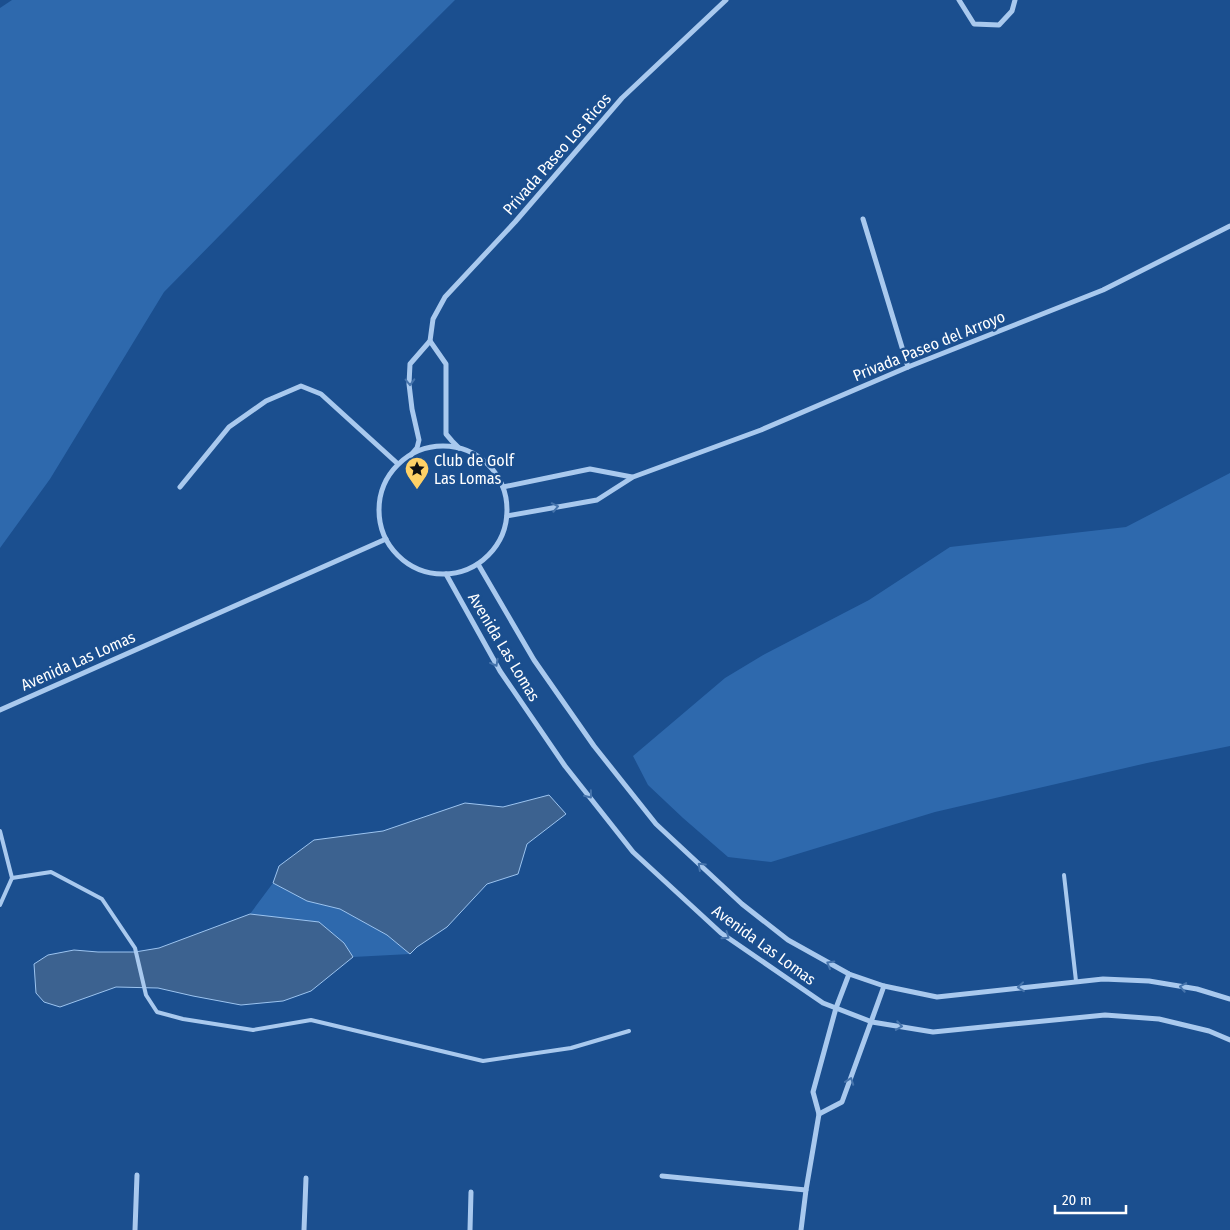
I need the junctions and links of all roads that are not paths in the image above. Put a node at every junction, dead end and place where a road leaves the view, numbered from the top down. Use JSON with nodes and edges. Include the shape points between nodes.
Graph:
{"nodes":[{"id":1,"x":726,"y":0,"type":"edge"},
{"id":2,"x":959,"y":0,"type":"edge"},
{"id":3,"x":1015,"y":0,"type":"edge"},
{"id":4,"x":863,"y":219,"type":"dead end"},
{"id":5,"x":1230,"y":226,"type":"edge"},
{"id":6,"x":430,"y":341,"type":"junction"},
{"id":7,"x":908,"y":367,"type":"junction"},
{"id":8,"x":461,"y":449,"type":"junction"},
{"id":9,"x":411,"y":455,"type":"junction"},
{"id":10,"x":398,"y":464,"type":"junction"},
{"id":11,"x":633,"y":477,"type":"junction"},
{"id":12,"x":503,"y":487,"type":"junction"},
{"id":13,"x":180,"y":488,"type":"dead end"},
{"id":14,"x":507,"y":516,"type":"junction"},
{"id":15,"x":386,"y":539,"type":"junction"},
{"id":16,"x":478,"y":564,"type":"junction"},
{"id":17,"x":446,"y":574,"type":"junction"},
{"id":18,"x":0,"y":710,"type":"edge"},
{"id":19,"x":0,"y":831,"type":"edge"},
{"id":20,"x":1064,"y":874,"type":"dead end"},
{"id":21,"x":12,"y":878,"type":"junction"},
{"id":22,"x":0,"y":905,"type":"edge"},
{"id":23,"x":849,"y":974,"type":"junction"},
{"id":24,"x":1076,"y":981,"type":"junction"},
{"id":25,"x":884,"y":986,"type":"junction"},
{"id":26,"x":1230,"y":999,"type":"edge"},
{"id":27,"x":836,"y":1008,"type":"junction"},
{"id":28,"x":872,"y":1022,"type":"junction"},
{"id":29,"x":628,"y":1031,"type":"dead end"},
{"id":30,"x":1230,"y":1040,"type":"edge"},
{"id":31,"x":819,"y":1114,"type":"junction"},
{"id":32,"x":137,"y":1175,"type":"dead end"},
{"id":33,"x":662,"y":1176,"type":"dead end"},
{"id":34,"x":306,"y":1178,"type":"dead end"},
{"id":35,"x":806,"y":1190,"type":"junction"},
{"id":36,"x":472,"y":1192,"type":"dead end"},
{"id":37,"x":135,"y":1230,"type":"edge"},
{"id":38,"x":304,"y":1230,"type":"edge"},
{"id":39,"x":470,"y":1230,"type":"edge"},
{"id":40,"x":801,"y":1230,"type":"edge"}],
"edges":[{"from":1,"to":6,"type":"street","name":"Privada Paseo Los Ricos","via":[[622,98],[445,297],[433,318]]},
{"from":2,"to":3,"type":"street","via":[[974,24],[998,25],[1012,11]]},
{"from":4,"to":7,"type":"street"},
{"from":5,"to":7,"type":"street","name":"Privada Paseo del Arroyo","via":[[1103,290]]},
{"from":6,"to":8,"type":"street","via":[[446,364],[446,434]]},
{"from":6,"to":9,"type":"street","one_way":true,"via":[[410,364],[409,384],[419,440]]},
{"from":7,"to":11,"type":"street","name":"Privada Paseo del Arroyo","via":[[761,430]]},
{"from":8,"to":9,"type":"street","via":[[427,448]]},
{"from":8,"to":12,"type":"street","via":[[479,457],[493,470]]},
{"from":9,"to":10,"type":"street"},
{"from":10,"to":13,"type":"street","via":[[321,394],[301,386],[266,401],[229,427]]},
{"from":10,"to":15,"type":"street","via":[[388,477],[379,508],[380,524]]},
{"from":11,"to":12,"type":"street","via":[[590,469]]},
{"from":14,"to":11,"type":"street","name":"Privada Paseo del Arroyo","one_way":true,"via":[[597,500]]},
{"from":12,"to":14,"type":"street"},
{"from":14,"to":16,"type":"street","via":[[493,551]]},
{"from":15,"to":17,"type":"street","via":[[396,554],[411,565],[428,572]]},
{"from":15,"to":18,"type":"street","name":"Avenida Las Lomas"},
{"from":16,"to":17,"type":"street"},
{"from":23,"to":16,"type":"street","name":"Avenida Las Lomas","one_way":true,"via":[[788,940],[742,904],[656,824],[594,746],[534,660]]},
{"from":17,"to":27,"type":"street","name":"Avenida Las Lomas","one_way":true,"via":[[500,671],[565,766],[633,852],[720,932],[823,1003]]},
{"from":19,"to":21,"type":"lane"},
{"from":20,"to":24,"type":"lane"},
{"from":21,"to":22,"type":"lane"},
{"from":21,"to":29,"type":"lane","via":[[51,872],[102,899],[135,948],[146,995],[157,1012],[183,1019],[253,1030],[311,1020],[483,1061],[571,1048]]},
{"from":23,"to":25,"type":"street","name":"Avenida Las Lomas"},
{"from":23,"to":27,"type":"street"},
{"from":24,"to":25,"type":"street","name":"Avenida Las Lomas","one_way":true,"via":[[937,997]]},
{"from":26,"to":24,"type":"street","name":"Avenida Las Lomas","one_way":true,"via":[[1197,989],[1149,981],[1103,978]]},
{"from":25,"to":28,"type":"street"},
{"from":27,"to":28,"type":"street","name":"Avenida Las Lomas"},
{"from":27,"to":31,"type":"street","via":[[813,1092]]},
{"from":28,"to":30,"type":"street","name":"Avenida Las Lomas","one_way":true,"via":[[933,1032],[1105,1015],[1159,1018]]},
{"from":31,"to":28,"type":"street","one_way":true,"via":[[842,1102]]},
{"from":31,"to":35,"type":"street"},
{"from":32,"to":37,"type":"street"},
{"from":33,"to":35,"type":"street"},
{"from":34,"to":38,"type":"street"},
{"from":35,"to":40,"type":"street"},
{"from":36,"to":39,"type":"street"}]}
